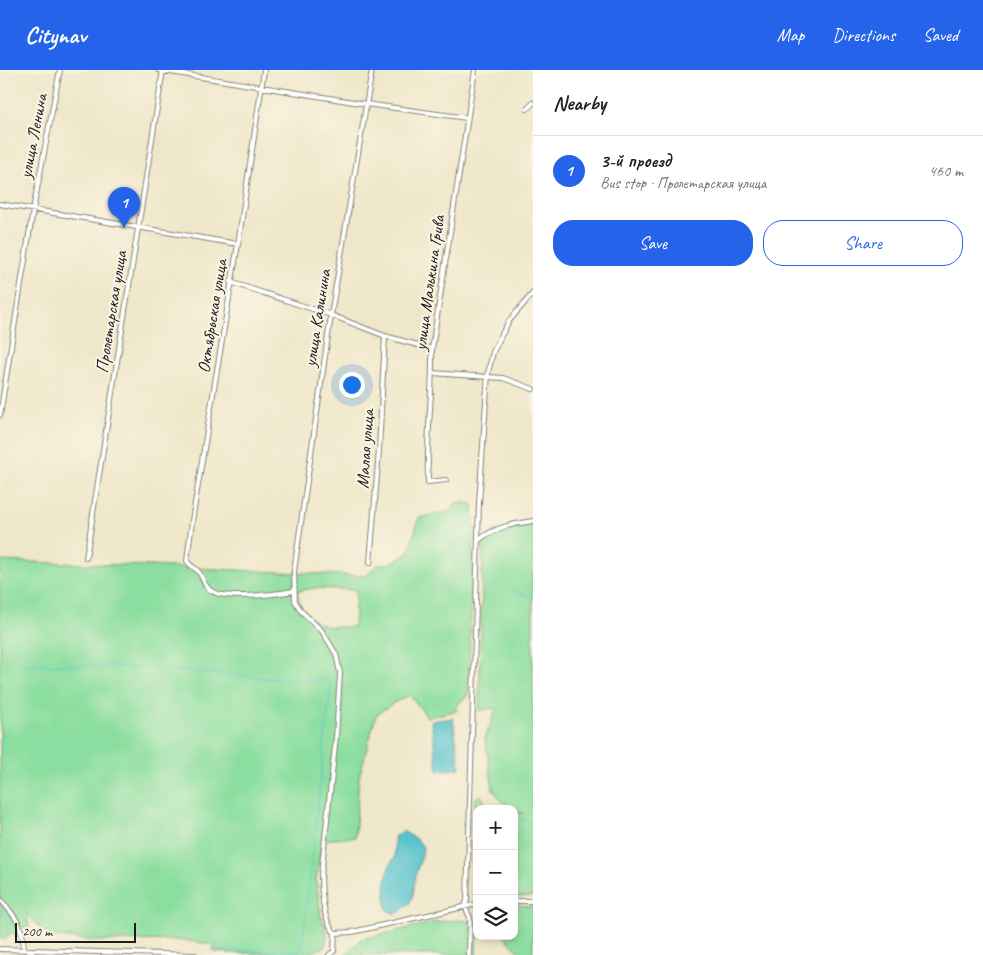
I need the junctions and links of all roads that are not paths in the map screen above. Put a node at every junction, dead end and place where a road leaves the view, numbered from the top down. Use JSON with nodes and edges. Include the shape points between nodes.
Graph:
{"nodes":[{"id":1,"x":60,"y":70,"type":"edge"},
{"id":2,"x":158,"y":70,"type":"edge"},
{"id":3,"x":163,"y":70,"type":"edge"},
{"id":4,"x":264,"y":70,"type":"edge"},
{"id":5,"x":372,"y":70,"type":"edge"},
{"id":6,"x":475,"y":70,"type":"edge"},
{"id":7,"x":261,"y":87,"type":"junction"},
{"id":8,"x":533,"y":103,"type":"edge"},
{"id":9,"x":366,"y":104,"type":"junction"},
{"id":10,"x":527,"y":109,"type":"dead end"},
{"id":11,"x":467,"y":118,"type":"junction"},
{"id":12,"x":0,"y":204,"type":"edge"},
{"id":13,"x":33,"y":210,"type":"junction"},
{"id":14,"x":138,"y":227,"type":"junction"},
{"id":15,"x":238,"y":244,"type":"junction"},
{"id":16,"x":230,"y":282,"type":"junction"},
{"id":17,"x":533,"y":293,"type":"edge"},
{"id":18,"x":331,"y":315,"type":"junction"},
{"id":19,"x":385,"y":336,"type":"junction"},
{"id":20,"x":432,"y":349,"type":"junction"},
{"id":21,"x":432,"y":373,"type":"junction"},
{"id":22,"x":488,"y":377,"type":"junction"},
{"id":23,"x":533,"y":388,"type":"edge"},
{"id":24,"x":0,"y":415,"type":"edge"},
{"id":25,"x":446,"y":480,"type":"dead end"},
{"id":26,"x":533,"y":521,"type":"edge"},
{"id":27,"x":479,"y":540,"type":"junction"},
{"id":28,"x":86,"y":558,"type":"dead end"},
{"id":29,"x":370,"y":563,"type":"dead end"},
{"id":30,"x":294,"y":591,"type":"junction"},
{"id":31,"x":0,"y":899,"type":"edge"},
{"id":32,"x":518,"y":901,"type":"edge"},
{"id":33,"x":533,"y":901,"type":"edge"},
{"id":34,"x":473,"y":905,"type":"edge"},
{"id":35,"x":465,"y":906,"type":"junction"},
{"id":36,"x":335,"y":933,"type":"junction"},
{"id":37,"x":0,"y":949,"type":"edge"},
{"id":38,"x":24,"y":950,"type":"junction"},
{"id":39,"x":334,"y":953,"type":"edge"},
{"id":40,"x":196,"y":955,"type":"edge"},
{"id":41,"x":329,"y":955,"type":"edge"},
{"id":42,"x":469,"y":955,"type":"edge"}],
"edges":[{"from":1,"to":13,"type":"street","name":"улица Ленина"},
{"from":2,"to":3,"type":"street"},
{"from":3,"to":7,"type":"street"},
{"from":3,"to":14,"type":"street","name":"Пролетарская улица"},
{"from":4,"to":7,"type":"street","name":"Октябрьская улица"},
{"from":5,"to":9,"type":"street","name":"улица Калинина"},
{"from":6,"to":11,"type":"street","name":"улица Малькина Грива"},
{"from":7,"to":9,"type":"street"},
{"from":7,"to":15,"type":"street","name":"Октябрьская улица"},
{"from":8,"to":10,"type":"street"},
{"from":9,"to":11,"type":"street"},
{"from":9,"to":18,"type":"street","name":"улица Калинина"},
{"from":11,"to":20,"type":"street","name":"улица Малькина Грива"},
{"from":12,"to":13,"type":"street"},
{"from":13,"to":14,"type":"street"},
{"from":13,"to":24,"type":"street","name":"улица Ленина"},
{"from":14,"to":15,"type":"street"},
{"from":14,"to":28,"type":"street","name":"Пролетарская улица"},
{"from":15,"to":16,"type":"street","name":"Октябрьская улица"},
{"from":16,"to":18,"type":"street"},
{"from":16,"to":30,"type":"street","name":"Октябрьская улица","via":[[187,561],[215,594]]},
{"from":17,"to":22,"type":"street","via":[[503,332],[493,352]]},
{"from":18,"to":19,"type":"street"},
{"from":18,"to":30,"type":"street","name":"улица Калинина","via":[[294,570]]},
{"from":19,"to":20,"type":"street"},
{"from":19,"to":29,"type":"street","name":"Малая улица"},
{"from":20,"to":21,"type":"street","name":"улица Малькина Грива"},
{"from":21,"to":22,"type":"street"},
{"from":21,"to":25,"type":"street","name":"улица Малькина Грива","via":[[428,482]]},
{"from":22,"to":23,"type":"street","via":[[503,378]]},
{"from":22,"to":27,"type":"street"},
{"from":26,"to":27,"type":"street","via":[[510,524],[488,532]]},
{"from":27,"to":35,"type":"street"},
{"from":30,"to":36,"type":"street","via":[[295,601],[322,631],[336,654],[340,673],[321,875],[326,910]]},
{"from":31,"to":38,"type":"street","via":[[18,919]]},
{"from":32,"to":33,"type":"street"},
{"from":34,"to":35,"type":"street"},
{"from":35,"to":36,"type":"street"},
{"from":35,"to":42,"type":"street","via":[[470,918]]},
{"from":36,"to":39,"type":"street"},
{"from":37,"to":38,"type":"street"},
{"from":38,"to":40,"type":"street"},
{"from":39,"to":41,"type":"street"}]}
